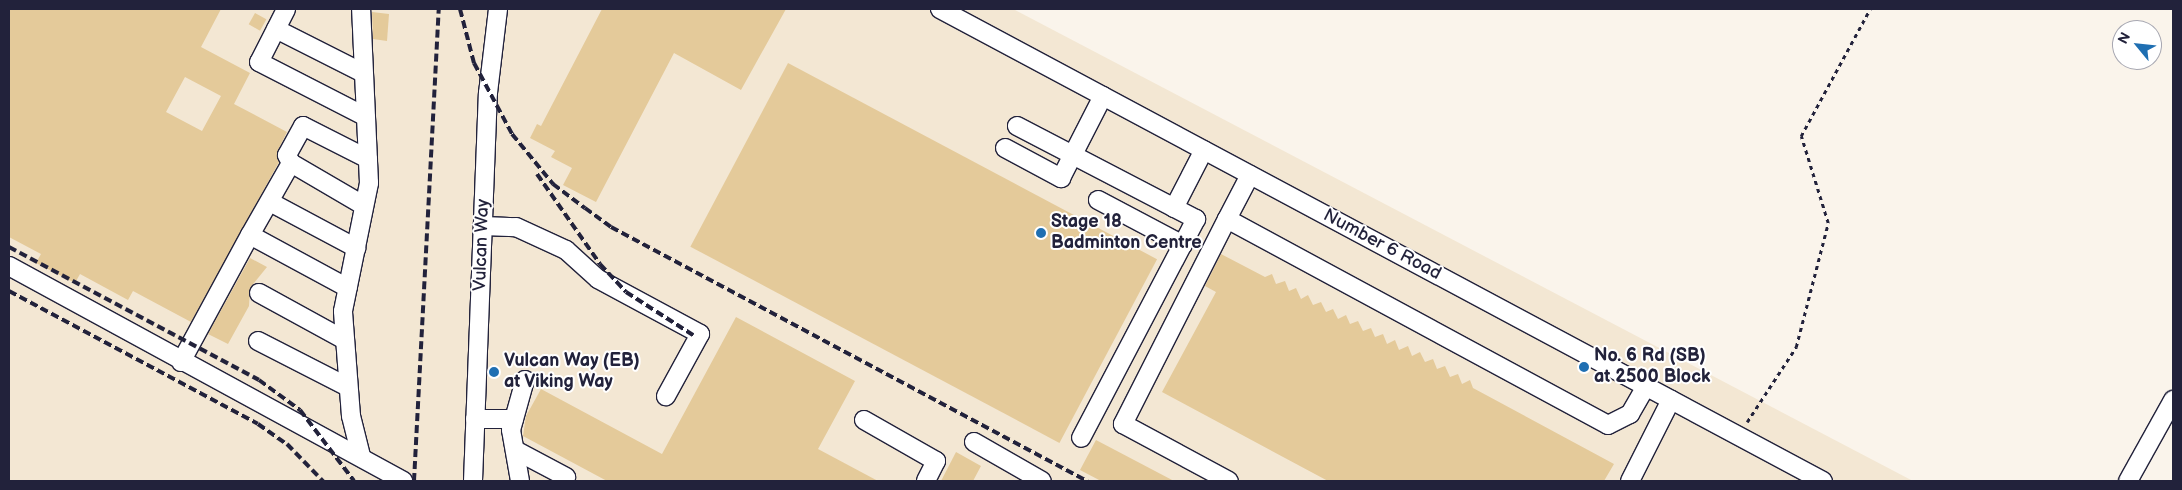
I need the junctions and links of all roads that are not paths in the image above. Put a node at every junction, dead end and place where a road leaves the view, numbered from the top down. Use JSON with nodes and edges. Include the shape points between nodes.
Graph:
{"nodes":[{"id":1,"x":286,"y":9,"type":"edge"},
{"id":2,"x":498,"y":9,"type":"edge"},
{"id":3,"x":940,"y":9,"type":"edge"},
{"id":4,"x":357,"y":11,"type":"edge"},
{"id":5,"x":276,"y":29,"type":"junction"},
{"id":6,"x":363,"y":74,"type":"junction"},
{"id":7,"x":1103,"y":96,"type":"junction"},
{"id":8,"x":366,"y":117,"type":"junction"},
{"id":9,"x":1017,"y":126,"type":"dead end"},
{"id":10,"x":1005,"y":148,"type":"dead end"},
{"id":11,"x":1204,"y":150,"type":"junction"},
{"id":12,"x":1073,"y":155,"type":"junction"},
{"id":13,"x":368,"y":160,"type":"junction"},
{"id":14,"x":290,"y":163,"type":"junction"},
{"id":15,"x":1250,"y":175,"type":"junction"},
{"id":16,"x":1098,"y":200,"type":"dead end"},
{"id":17,"x":270,"y":202,"type":"junction"},
{"id":18,"x":363,"y":205,"type":"junction"},
{"id":19,"x":1174,"y":208,"type":"junction"},
{"id":20,"x":1227,"y":220,"type":"junction"},
{"id":21,"x":483,"y":226,"type":"junction"},
{"id":22,"x":250,"y":235,"type":"junction"},
{"id":23,"x":1183,"y":245,"type":"junction"},
{"id":24,"x":356,"y":248,"type":"junction"},
{"id":25,"x":9,"y":266,"type":"edge"},
{"id":26,"x":348,"y":288,"type":"junction"},
{"id":27,"x":259,"y":293,"type":"dead end"},
{"id":28,"x":258,"y":340,"type":"dead end"},
{"id":29,"x":345,"y":340,"type":"junction"},
{"id":30,"x":182,"y":362,"type":"junction"},
{"id":31,"x":525,"y":380,"type":"dead end"},
{"id":32,"x":1646,"y":386,"type":"junction"},
{"id":33,"x":348,"y":387,"type":"junction"},
{"id":34,"x":666,"y":396,"type":"dead end"},
{"id":35,"x":1672,"y":400,"type":"junction"},
{"id":36,"x":2173,"y":400,"type":"edge"},
{"id":37,"x":475,"y":419,"type":"junction"},
{"id":38,"x":514,"y":419,"type":"junction"},
{"id":39,"x":864,"y":420,"type":"dead end"},
{"id":40,"x":1081,"y":438,"type":"dead end"},
{"id":41,"x":974,"y":442,"type":"dead end"},
{"id":42,"x":515,"y":450,"type":"junction"},
{"id":43,"x":361,"y":456,"type":"junction"},
{"id":44,"x":566,"y":477,"type":"dead end"},
{"id":45,"x":403,"y":481,"type":"edge"},
{"id":46,"x":473,"y":481,"type":"edge"},
{"id":47,"x":520,"y":481,"type":"edge"},
{"id":48,"x":926,"y":481,"type":"edge"},
{"id":49,"x":1042,"y":481,"type":"edge"},
{"id":50,"x":1229,"y":481,"type":"edge"},
{"id":51,"x":1630,"y":481,"type":"edge"},
{"id":52,"x":1823,"y":481,"type":"edge"},
{"id":53,"x":2128,"y":481,"type":"edge"}],
"edges":[{"from":1,"to":5,"type":"street"},
{"from":2,"to":21,"type":"street","name":"Vulcan Way","via":[[488,93]]},
{"from":3,"to":7,"type":"street","name":"Number 6 Road"},
{"from":4,"to":6,"type":"street"},
{"from":5,"to":6,"type":"street"},
{"from":5,"to":8,"type":"street","via":[[259,62]]},
{"from":6,"to":8,"type":"street"},
{"from":7,"to":11,"type":"street","name":"Number 6 Road"},
{"from":7,"to":12,"type":"street"},
{"from":8,"to":13,"type":"street"},
{"from":9,"to":12,"type":"street"},
{"from":10,"to":12,"type":"street","via":[[1061,178]]},
{"from":11,"to":15,"type":"street","name":"Number 6 Road"},
{"from":11,"to":19,"type":"street"},
{"from":12,"to":19,"type":"street"},
{"from":13,"to":14,"type":"street","via":[[303,126],[287,155]]},
{"from":13,"to":18,"type":"street","via":[[369,183]]},
{"from":14,"to":17,"type":"street"},
{"from":14,"to":18,"type":"street"},
{"from":15,"to":20,"type":"street"},
{"from":15,"to":32,"type":"street","name":"Number 6 Road"},
{"from":16,"to":23,"type":"street"},
{"from":17,"to":22,"type":"street"},
{"from":17,"to":24,"type":"street"},
{"from":18,"to":24,"type":"street"},
{"from":19,"to":23,"type":"street","via":[[1196,219]]},
{"from":20,"to":32,"type":"street","via":[[1608,425],[1630,414]]},
{"from":20,"to":50,"type":"street","via":[[1123,424]]},
{"from":21,"to":34,"type":"street","via":[[516,227],[566,250],[598,280],[700,334]]},
{"from":21,"to":37,"type":"street","name":"Vulcan Way"},
{"from":22,"to":26,"type":"street"},
{"from":22,"to":30,"type":"street"},
{"from":23,"to":40,"type":"street"},
{"from":24,"to":26,"type":"street"},
{"from":25,"to":30,"type":"street"},
{"from":26,"to":29,"type":"street","via":[[343,311]]},
{"from":27,"to":29,"type":"street"},
{"from":28,"to":33,"type":"street"},
{"from":29,"to":33,"type":"street"},
{"from":30,"to":43,"type":"street"},
{"from":31,"to":38,"type":"street"},
{"from":32,"to":35,"type":"street","name":"Number 6 Road"},
{"from":33,"to":43,"type":"street"},
{"from":35,"to":51,"type":"street"},
{"from":35,"to":52,"type":"street","name":"Number 6 Road"},
{"from":36,"to":53,"type":"street"},
{"from":37,"to":38,"type":"street"},
{"from":37,"to":46,"type":"street","name":"Vulcan Way"},
{"from":38,"to":42,"type":"street"},
{"from":39,"to":48,"type":"street","via":[[936,461]]},
{"from":41,"to":49,"type":"street"},
{"from":42,"to":44,"type":"street"},
{"from":42,"to":47,"type":"street"},
{"from":43,"to":45,"type":"street"}]}
